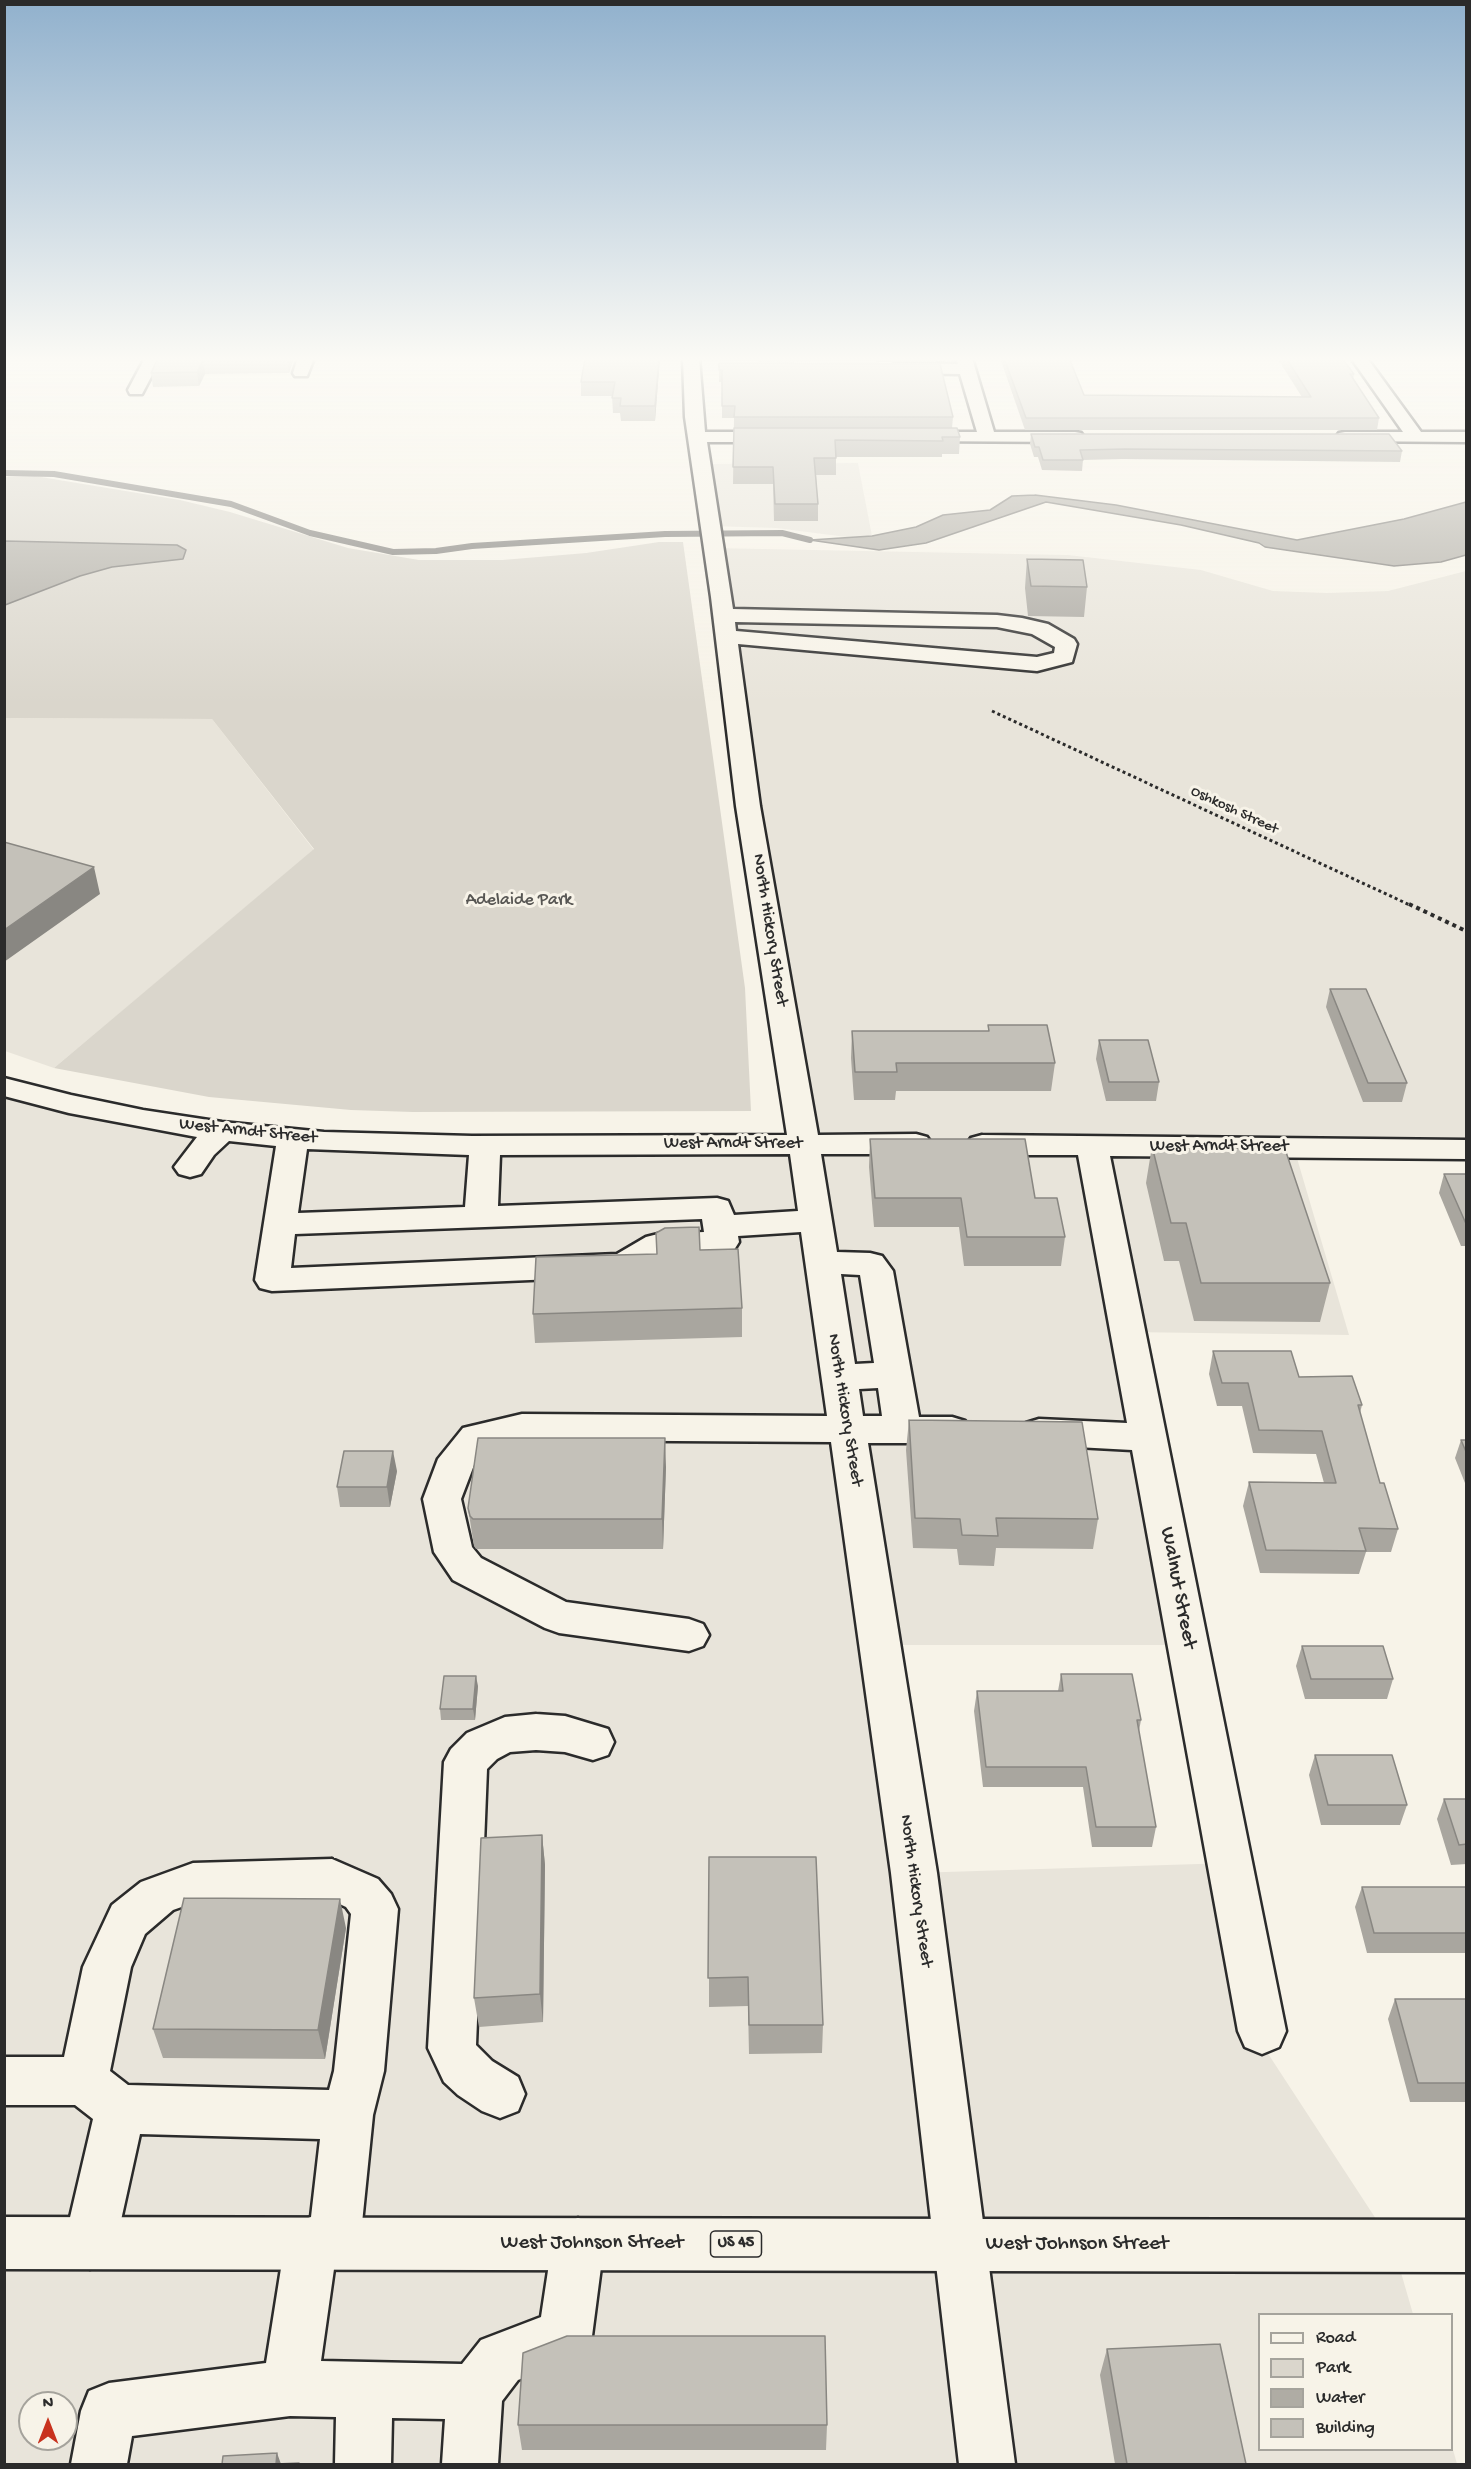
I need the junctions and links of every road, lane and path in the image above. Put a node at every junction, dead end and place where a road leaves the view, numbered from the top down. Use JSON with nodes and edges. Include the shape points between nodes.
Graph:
{"nodes":[{"id":1,"x":703,"y":473,"type":"edge"},
{"id":2,"x":725,"y":626,"type":"junction"},
{"id":3,"x":992,"y":711,"type":"dead end"},
{"id":4,"x":1467,"y":932,"type":"edge"},
{"id":5,"x":11,"y":1098,"type":"edge"},
{"id":6,"x":222,"y":1131,"type":"junction"},
{"id":7,"x":293,"y":1138,"type":"junction"},
{"id":8,"x":804,"y":1143,"type":"junction"},
{"id":9,"x":485,"y":1146,"type":"junction"},
{"id":10,"x":1092,"y":1146,"type":"junction"},
{"id":11,"x":1467,"y":1149,"type":"edge"},
{"id":12,"x":190,"y":1167,"type":"dead end"},
{"id":13,"x":481,"y":1217,"type":"junction"},
{"id":14,"x":816,"y":1221,"type":"junction"},
{"id":15,"x":280,"y":1224,"type":"junction"},
{"id":16,"x":720,"y":1226,"type":"junction"},
{"id":17,"x":822,"y":1262,"type":"junction"},
{"id":18,"x":893,"y":1374,"type":"junction"},
{"id":19,"x":839,"y":1378,"type":"junction"},
{"id":20,"x":847,"y":1430,"type":"junction"},
{"id":21,"x":903,"y":1430,"type":"junction"},
{"id":22,"x":1148,"y":1437,"type":"junction"},
{"id":23,"x":689,"y":1635,"type":"dead end"},
{"id":24,"x":593,"y":1742,"type":"dead end"},
{"id":25,"x":1262,"y":2031,"type":"dead end"},
{"id":26,"x":4,"y":2081,"type":"edge"},
{"id":27,"x":500,"y":2094,"type":"dead end"},
{"id":28,"x":102,"y":2095,"type":"junction"},
{"id":29,"x":348,"y":2115,"type":"junction"},
{"id":30,"x":4,"y":2243,"type":"edge"},
{"id":31,"x":90,"y":2243,"type":"junction"},
{"id":32,"x":323,"y":2243,"type":"junction"},
{"id":33,"x":578,"y":2244,"type":"junction"},
{"id":34,"x":960,"y":2245,"type":"junction"},
{"id":35,"x":1467,"y":2246,"type":"edge"},
{"id":36,"x":290,"y":2388,"type":"junction"},
{"id":37,"x":366,"y":2389,"type":"junction"},
{"id":38,"x":475,"y":2392,"type":"junction"},
{"id":39,"x":99,"y":2464,"type":"edge"},
{"id":40,"x":363,"y":2464,"type":"edge"},
{"id":41,"x":471,"y":2464,"type":"edge"},
{"id":42,"x":987,"y":2464,"type":"edge"}],
"edges":[{"from":1,"to":2,"type":"street","name":"North Hickory Street"},
{"from":2,"to":2,"type":"street","via":[[1037,664],[1064,657],[1066,644],[1040,629],[997,621]]},
{"from":2,"to":8,"type":"street","name":"North Hickory Street","via":[[748,806]]},
{"from":3,"to":4,"type":"path","name":"Oshkosh Street"},
{"from":5,"to":6,"type":"street","name":"West Arndt Street"},
{"from":6,"to":7,"type":"street","name":"West Arndt Street"},
{"from":6,"to":12,"type":"street"},
{"from":7,"to":9,"type":"street","name":"West Arndt Street"},
{"from":7,"to":15,"type":"street"},
{"from":8,"to":9,"type":"street","name":"West Arndt Street"},
{"from":8,"to":10,"type":"street","name":"West Arndt Street"},
{"from":8,"to":14,"type":"street","name":"North Hickory Street"},
{"from":9,"to":13,"type":"street"},
{"from":10,"to":11,"type":"street","name":"West Arndt Street"},
{"from":10,"to":22,"type":"street","name":"Walnut Street"},
{"from":13,"to":15,"type":"street"},
{"from":13,"to":16,"type":"street","via":[[717,1208]]},
{"from":14,"to":16,"type":"street"},
{"from":14,"to":17,"type":"street","name":"North Hickory Street"},
{"from":15,"to":16,"type":"street","via":[[272,1280],[624,1264],[658,1245],[722,1242]]},
{"from":17,"to":18,"type":"street","via":[[870,1264],[876,1271]]},
{"from":17,"to":19,"type":"street","name":"North Hickory Street"},
{"from":18,"to":19,"type":"street"},
{"from":18,"to":21,"type":"street"},
{"from":19,"to":20,"type":"street","name":"North Hickory Street"},
{"from":20,"to":21,"type":"street"},
{"from":20,"to":23,"type":"street","via":[[522,1427],[477,1437],[457,1459],[442,1499],[454,1552],[467,1569],[559,1617]]},
{"from":20,"to":34,"type":"street","name":"North Hickory Street","via":[[914,1873]]},
{"from":21,"to":22,"type":"street"},
{"from":22,"to":25,"type":"street","name":"Walnut Street"},
{"from":24,"to":27,"type":"street","via":[[565,1734],[536,1732],[505,1736],[482,1746],[466,1762],[452,2048],[461,2065]]},
{"from":26,"to":28,"type":"street"},
{"from":28,"to":29,"type":"street"},
{"from":28,"to":29,"type":"street","via":[[107,1967],[128,1920],[157,1896],[193,1883],[332,1879],[362,1893],[375,1909],[359,2071]]},
{"from":28,"to":31,"type":"street"},
{"from":29,"to":32,"type":"street"},
{"from":30,"to":31,"type":"street","name":"West Johnson Street","number":"US 45"},
{"from":31,"to":32,"type":"street","name":"West Johnson Street","number":"US 45"},
{"from":32,"to":33,"type":"street","name":"West Johnson Street","number":"US 45"},
{"from":32,"to":36,"type":"street"},
{"from":33,"to":34,"type":"street","name":"West Johnson Street","number":"US 45"},
{"from":33,"to":38,"type":"street","via":[[565,2336],[500,2360]]},
{"from":34,"to":35,"type":"street","name":"West Johnson Street","number":"US 45"},
{"from":34,"to":42,"type":"street","name":"North Hickory Street"},
{"from":36,"to":37,"type":"street"},
{"from":36,"to":39,"type":"street","via":[[110,2411]]},
{"from":37,"to":38,"type":"street"},
{"from":37,"to":40,"type":"street"},
{"from":38,"to":41,"type":"street"}]}
